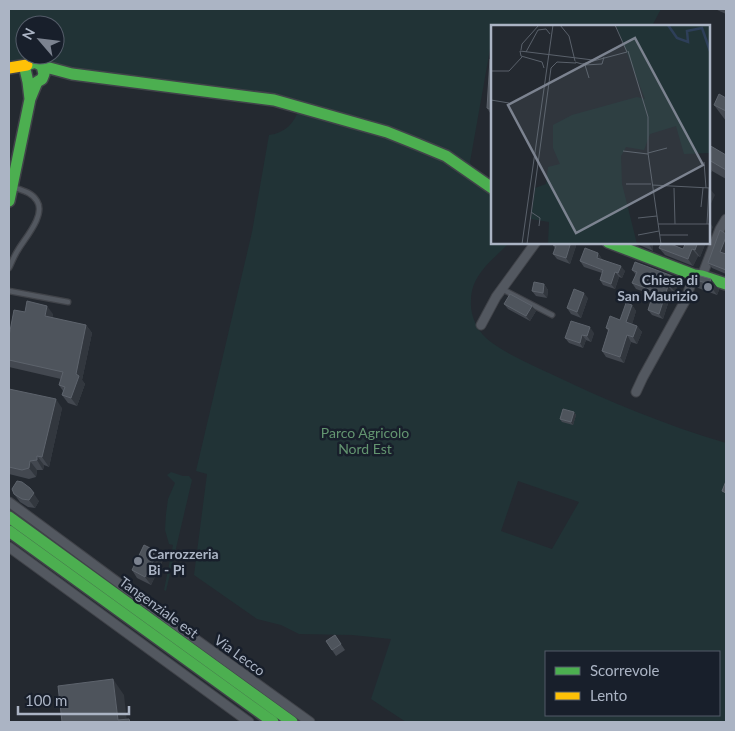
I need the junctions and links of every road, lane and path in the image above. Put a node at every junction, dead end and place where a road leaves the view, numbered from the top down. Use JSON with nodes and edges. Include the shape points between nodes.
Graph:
{"nodes":[{"id":1,"x":9,"y":68,"type":"edge"},
{"id":2,"x":72,"y":74,"type":"junction"},
{"id":3,"x":32,"y":76,"type":"junction"},
{"id":4,"x":12,"y":186,"type":"junction"},
{"id":5,"x":491,"y":187,"type":"edge"},
{"id":6,"x":9,"y":201,"type":"edge"},
{"id":7,"x":726,"y":219,"type":"edge"},
{"id":8,"x":535,"y":244,"type":"edge"},
{"id":9,"x":613,"y":244,"type":"edge"},
{"id":10,"x":9,"y":268,"type":"edge"},
{"id":11,"x":698,"y":275,"type":"junction"},
{"id":12,"x":726,"y":284,"type":"edge"},
{"id":13,"x":502,"y":289,"type":"junction"},
{"id":14,"x":9,"y":291,"type":"edge"},
{"id":15,"x":68,"y":302,"type":"dead end"},
{"id":16,"x":552,"y":315,"type":"dead end"},
{"id":17,"x":481,"y":326,"type":"dead end"},
{"id":18,"x":636,"y":392,"type":"dead end"},
{"id":19,"x":9,"y":502,"type":"edge"},
{"id":20,"x":9,"y":517,"type":"edge"},
{"id":21,"x":9,"y":531,"type":"edge"},
{"id":22,"x":9,"y":547,"type":"edge"},
{"id":23,"x":249,"y":722,"type":"edge"},
{"id":24,"x":273,"y":722,"type":"edge"},
{"id":25,"x":292,"y":722,"type":"edge"},
{"id":26,"x":310,"y":722,"type":"edge"}],
"edges":[{"from":1,"to":3,"type":"main road"},
{"from":2,"to":3,"type":"main road"},
{"from":2,"to":3,"type":"main road","via":[[42,66],[44,74]]},
{"from":2,"to":5,"type":"main road","via":[[298,106],[387,132],[446,156]]},
{"from":3,"to":4,"type":"main road"},
{"from":4,"to":6,"type":"main road"},
{"from":4,"to":10,"type":"lane","via":[[27,192],[37,201],[39,214]]},
{"from":7,"to":11,"type":"street"},
{"from":8,"to":13,"type":"street"},
{"from":9,"to":11,"type":"main road"},
{"from":11,"to":12,"type":"main road"},
{"from":11,"to":18,"type":"street"},
{"from":13,"to":16,"type":"lane"},
{"from":13,"to":17,"type":"street"},
{"from":14,"to":15,"type":"lane"},
{"from":19,"to":26,"type":"street","name":"Via Lecco"},
{"from":20,"to":25,"type":"main road","name":"Tangenziale est"},
{"from":21,"to":24,"type":"main road","name":"Tangenziale est"},
{"from":22,"to":23,"type":"street"}]}
